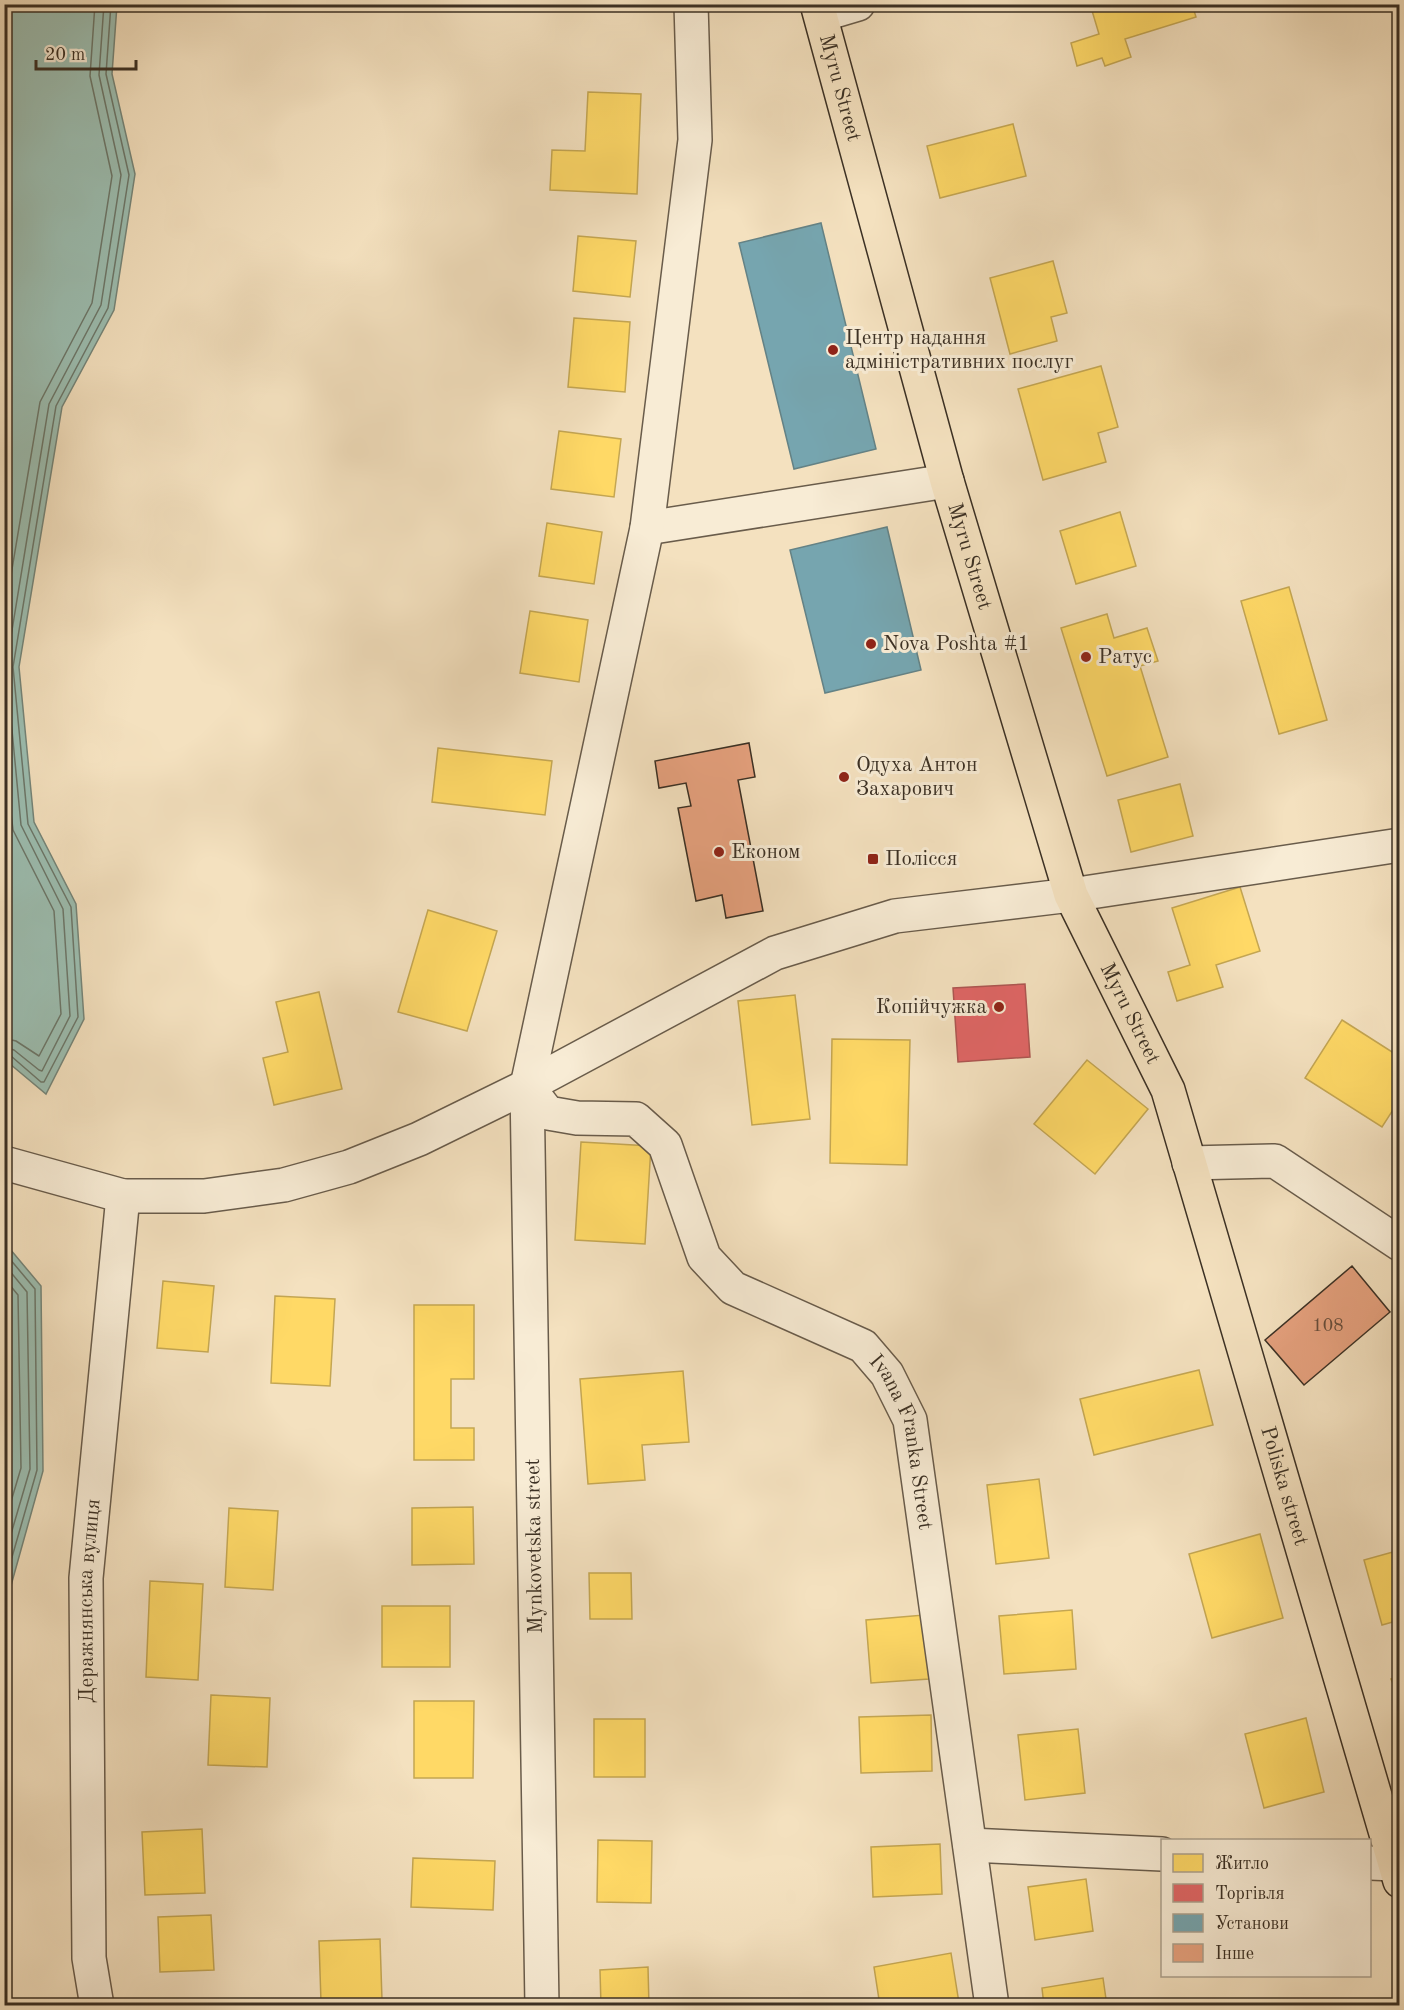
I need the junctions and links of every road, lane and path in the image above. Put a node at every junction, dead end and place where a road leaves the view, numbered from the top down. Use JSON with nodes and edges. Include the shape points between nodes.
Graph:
{"nodes":[{"id":1,"x":691,"y":4,"type":"edge"},
{"id":2,"x":858,"y":4,"type":"edge"},
{"id":3,"x":819,"y":10,"type":"edge"},
{"id":4,"x":947,"y":481,"type":"junction"},
{"id":5,"x":647,"y":528,"type":"junction"},
{"id":6,"x":1400,"y":845,"type":"edge"},
{"id":7,"x":1071,"y":895,"type":"junction"},
{"id":8,"x":527,"y":1086,"type":"junction"},
{"id":9,"x":1168,"y":1090,"type":"joint"},
{"id":10,"x":4,"y":1163,"type":"edge"},
{"id":11,"x":1189,"y":1163,"type":"junction"},
{"id":12,"x":123,"y":1196,"type":"junction"},
{"id":13,"x":1400,"y":1244,"type":"edge"},
{"id":14,"x":970,"y":1845,"type":"junction"},
{"id":15,"x":1161,"y":1854,"type":"edge"},
{"id":16,"x":1388,"y":1869,"type":"edge"},
{"id":17,"x":98,"y":2006,"type":"edge"},
{"id":18,"x":542,"y":2006,"type":"edge"},
{"id":19,"x":992,"y":2006,"type":"edge"}],
"edges":[{"from":1,"to":5,"type":"street","name":"Mynkovetska street","via":[[695,140]]},
{"from":2,"to":3,"type":"street"},
{"from":3,"to":4,"type":"main road","name":"Myru Street"},
{"from":4,"to":5,"type":"street"},
{"from":4,"to":7,"type":"main road","name":"Myru Street"},
{"from":5,"to":8,"type":"street","name":"Mynkovetska street"},
{"from":6,"to":7,"type":"street"},
{"from":7,"to":8,"type":"street","via":[[895,916],[775,953]]},
{"from":7,"to":9,"type":"main road","name":"Myru Street"},
{"from":8,"to":12,"type":"street","via":[[419,1139],[349,1167],[284,1185],[204,1196]]},
{"from":8,"to":14,"type":"street","name":"Ivana Franka Street","via":[[548,1113],[577,1118],[636,1119],[664,1145],[704,1257],[733,1288],[863,1346],[888,1374],[910,1420]]},
{"from":8,"to":18,"type":"street","name":"Mynkovetska street"},
{"from":9,"to":11,"type":"main road","name":"Poliska street"},
{"from":10,"to":12,"type":"street"},
{"from":11,"to":13,"type":"street","via":[[1275,1161]]},
{"from":11,"to":16,"type":"main road","name":"Poliska street"},
{"from":12,"to":17,"type":"street","name":"Деражнянська вулиця","via":[[86,1578],[88,1958]]},
{"from":14,"to":15,"type":"street"},
{"from":14,"to":19,"type":"street","name":"Ivana Franka Street"}]}
